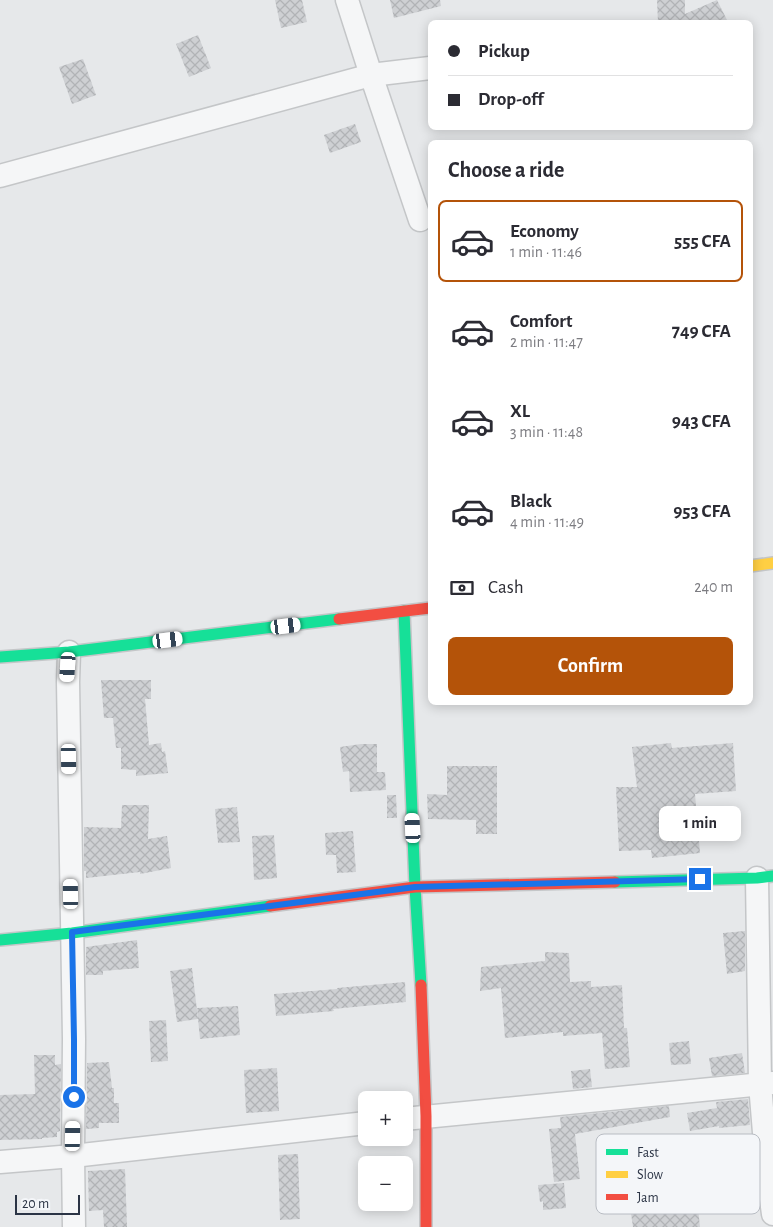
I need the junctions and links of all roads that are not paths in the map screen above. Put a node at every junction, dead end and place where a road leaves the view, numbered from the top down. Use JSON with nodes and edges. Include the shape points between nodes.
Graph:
{"nodes":[{"id":1,"x":347,"y":0,"type":"edge"},
{"id":2,"x":428,"y":68,"type":"edge"},
{"id":3,"x":371,"y":75,"type":"junction"},
{"id":4,"x":0,"y":176,"type":"edge"},
{"id":5,"x":420,"y":220,"type":"dead end"},
{"id":6,"x":773,"y":562,"type":"edge"},
{"id":7,"x":753,"y":565,"type":"edge"},
{"id":8,"x":428,"y":608,"type":"edge"},
{"id":9,"x":404,"y":611,"type":"junction"},
{"id":10,"x":70,"y":652,"type":"junction"},
{"id":11,"x":0,"y":657,"type":"edge"},
{"id":12,"x":765,"y":877,"type":"edge"},
{"id":13,"x":415,"y":887,"type":"junction"},
{"id":14,"x":72,"y":932,"type":"junction"},
{"id":15,"x":0,"y":940,"type":"edge"},
{"id":16,"x":766,"y":1084,"type":"edge"},
{"id":17,"x":415,"y":1118,"type":"edge"},
{"id":18,"x":358,"y":1124,"type":"edge"},
{"id":19,"x":73,"y":1156,"type":"junction"},
{"id":20,"x":0,"y":1162,"type":"edge"},
{"id":21,"x":773,"y":1214,"type":"edge"},
{"id":22,"x":74,"y":1227,"type":"edge"},
{"id":23,"x":426,"y":1227,"type":"edge"}],
"edges":[{"from":1,"to":3,"type":"street"},
{"from":2,"to":3,"type":"street"},
{"from":3,"to":4,"type":"street"},
{"from":3,"to":5,"type":"street"},
{"from":6,"to":7,"type":"street"},
{"from":8,"to":9,"type":"street"},
{"from":9,"to":10,"type":"street"},
{"from":9,"to":13,"type":"street"},
{"from":10,"to":11,"type":"street"},
{"from":10,"to":14,"type":"street"},
{"from":12,"to":13,"type":"street"},
{"from":12,"to":16,"type":"street"},
{"from":13,"to":14,"type":"street"},
{"from":13,"to":17,"type":"street","via":[[422,999]]},
{"from":14,"to":15,"type":"street"},
{"from":14,"to":19,"type":"street"},
{"from":16,"to":17,"type":"street"},
{"from":16,"to":21,"type":"street","via":[[767,1169]]},
{"from":17,"to":23,"type":"street"},
{"from":18,"to":19,"type":"street"},
{"from":19,"to":20,"type":"street"},
{"from":19,"to":22,"type":"street"}]}
